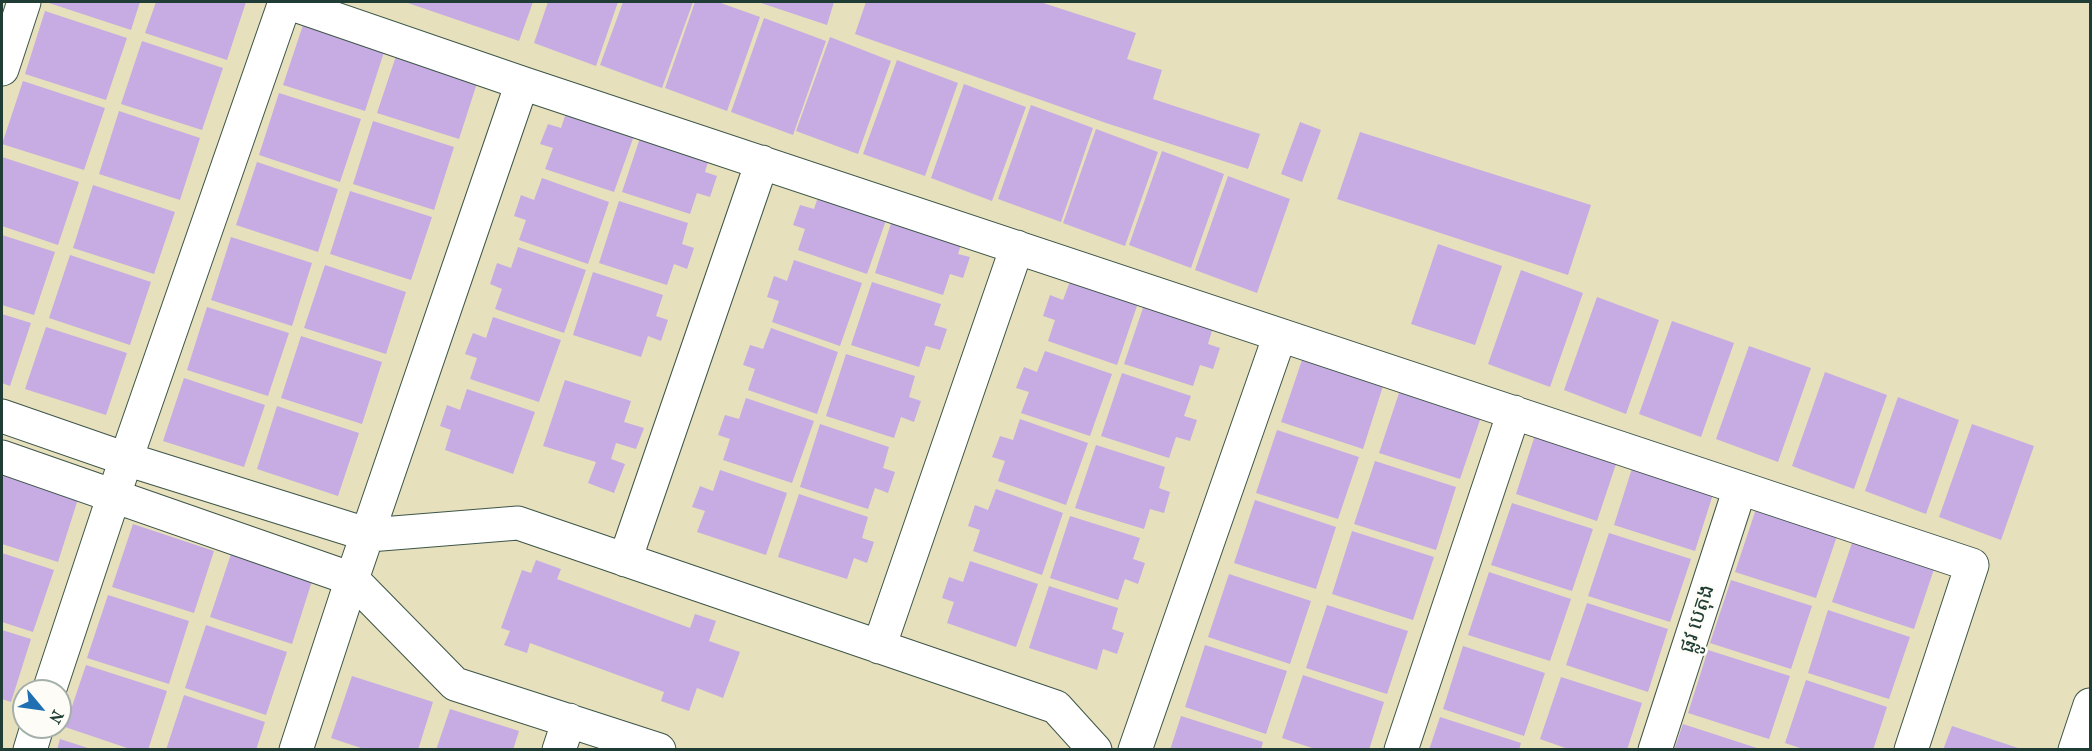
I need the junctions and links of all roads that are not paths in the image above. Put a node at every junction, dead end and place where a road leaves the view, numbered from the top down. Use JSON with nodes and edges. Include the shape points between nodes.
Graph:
{"nodes":[{"id":1,"x":24,"y":2,"type":"edge"},
{"id":2,"x":286,"y":2,"type":"edge"},
{"id":3,"x":2,"y":69,"type":"edge"},
{"id":4,"x":522,"y":83,"type":"junction"},
{"id":5,"x":762,"y":162,"type":"junction"},
{"id":6,"x":1017,"y":247,"type":"junction"},
{"id":7,"x":1280,"y":335,"type":"junction"},
{"id":8,"x":1514,"y":412,"type":"junction"},
{"id":9,"x":2,"y":416,"type":"edge"},
{"id":10,"x":2,"y":457,"type":"edge"},
{"id":11,"x":126,"y":459,"type":"junction"},
{"id":12,"x":1740,"y":488,"type":"junction"},
{"id":13,"x":114,"y":497,"type":"junction"},
{"id":14,"x":369,"y":535,"type":"junction"},
{"id":15,"x":624,"y":560,"type":"junction"},
{"id":16,"x":352,"y":579,"type":"junction"},
{"id":17,"x":879,"y":647,"type":"junction"},
{"id":18,"x":53,"y":679,"type":"edge"},
{"id":19,"x":2091,"y":705,"type":"edge"},
{"id":20,"x":564,"y":735,"type":"edge"},
{"id":21,"x":296,"y":750,"type":"edge"},
{"id":22,"x":659,"y":750,"type":"edge"},
{"id":23,"x":1095,"y":750,"type":"edge"},
{"id":24,"x":1135,"y":750,"type":"edge"},
{"id":25,"x":1401,"y":750,"type":"edge"},
{"id":26,"x":1655,"y":750,"type":"edge"},
{"id":27,"x":1911,"y":750,"type":"edge"},
{"id":28,"x":2075,"y":750,"type":"edge"}],
"edges":[{"from":1,"to":3,"type":"street"},
{"from":2,"to":4,"type":"street"},
{"from":2,"to":11,"type":"street"},
{"from":4,"to":5,"type":"street"},
{"from":4,"to":14,"type":"street"},
{"from":5,"to":6,"type":"street"},
{"from":5,"to":15,"type":"street"},
{"from":6,"to":7,"type":"street"},
{"from":6,"to":17,"type":"street"},
{"from":7,"to":8,"type":"street"},
{"from":7,"to":24,"type":"street"},
{"from":8,"to":12,"type":"street"},
{"from":8,"to":25,"type":"street"},
{"from":9,"to":11,"type":"street"},
{"from":10,"to":13,"type":"street"},
{"from":11,"to":13,"type":"street"},
{"from":11,"to":14,"type":"street"},
{"from":12,"to":26,"type":"street","name":"ផ្លូវ បេតុង"},
{"from":12,"to":27,"type":"street","via":[[1972,565]]},
{"from":13,"to":16,"type":"street"},
{"from":13,"to":18,"type":"street"},
{"from":14,"to":15,"type":"street","via":[[518,523]]},
{"from":14,"to":16,"type":"street"},
{"from":15,"to":17,"type":"street"},
{"from":16,"to":20,"type":"street","via":[[455,684]]},
{"from":16,"to":21,"type":"street"},
{"from":17,"to":23,"type":"street","via":[[1056,707]]},
{"from":19,"to":28,"type":"street"},
{"from":20,"to":22,"type":"street"}]}
